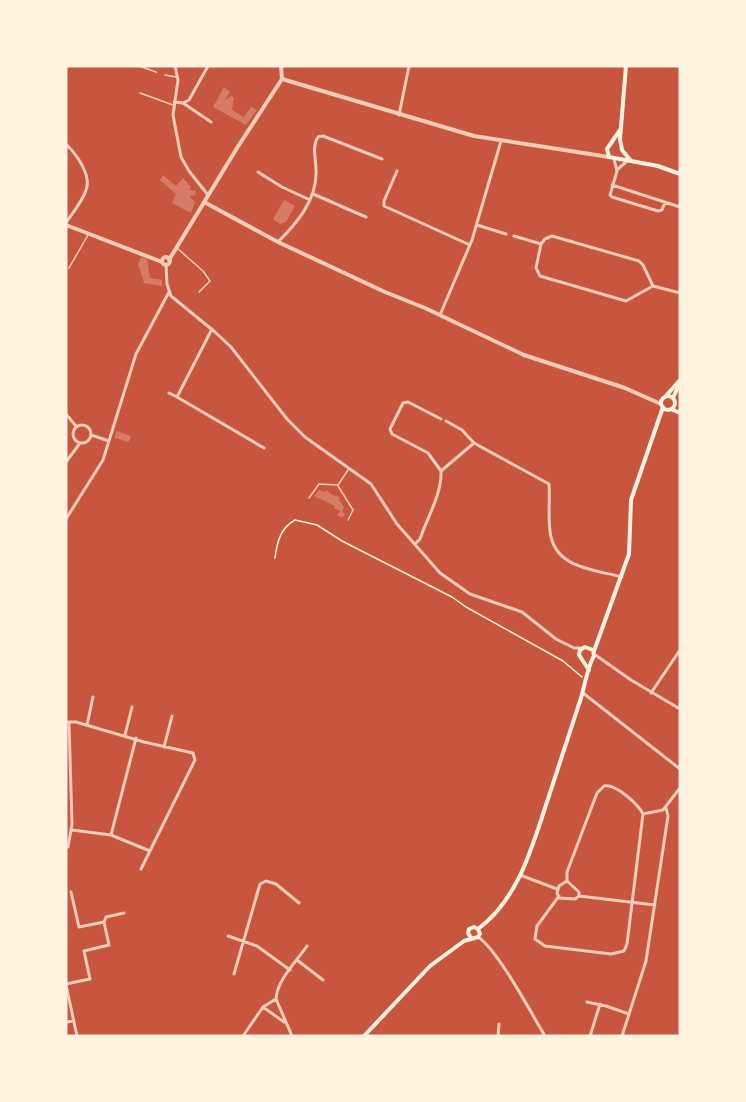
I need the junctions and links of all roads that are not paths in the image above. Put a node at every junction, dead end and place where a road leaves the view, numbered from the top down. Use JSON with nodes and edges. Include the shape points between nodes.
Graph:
{"nodes":[{"id":1,"x":139,"y":66,"type":"edge"},
{"id":2,"x":175,"y":66,"type":"edge"},
{"id":3,"x":208,"y":66,"type":"edge"},
{"id":4,"x":281,"y":66,"type":"edge"},
{"id":5,"x":409,"y":66,"type":"edge"},
{"id":6,"x":626,"y":66,"type":"edge"},
{"id":7,"x":156,"y":72,"type":"dead end"},
{"id":8,"x":165,"y":75,"type":"dead end"},
{"id":9,"x":177,"y":77,"type":"junction"},
{"id":10,"x":282,"y":79,"type":"junction"},
{"id":11,"x":140,"y":93,"type":"dead end"},
{"id":12,"x":183,"y":103,"type":"junction"},
{"id":13,"x":174,"y":104,"type":"junction"},
{"id":14,"x":399,"y":115,"type":"junction"},
{"id":15,"x":211,"y":122,"type":"dead end"},
{"id":16,"x":620,"y":130,"type":"junction"},
{"id":17,"x":501,"y":141,"type":"junction"},
{"id":18,"x":66,"y":144,"type":"edge"},
{"id":19,"x":612,"y":144,"type":"junction"},
{"id":20,"x":607,"y":149,"type":"junction"},
{"id":21,"x":621,"y":149,"type":"junction"},
{"id":22,"x":595,"y":156,"type":"junction"},
{"id":23,"x":614,"y":158,"type":"junction"},
{"id":24,"x":382,"y":159,"type":"dead end"},
{"id":25,"x":629,"y":162,"type":"junction"},
{"id":26,"x":397,"y":171,"type":"dead end"},
{"id":27,"x":617,"y":171,"type":"junction"},
{"id":28,"x":258,"y":172,"type":"dead end"},
{"id":29,"x":680,"y":174,"type":"edge"},
{"id":30,"x":612,"y":185,"type":"junction"},
{"id":31,"x":313,"y":194,"type":"junction"},
{"id":32,"x":208,"y":196,"type":"junction"},
{"id":33,"x":310,"y":200,"type":"junction"},
{"id":34,"x":204,"y":202,"type":"junction"},
{"id":35,"x":665,"y":202,"type":"junction"},
{"id":36,"x":680,"y":207,"type":"edge"},
{"id":37,"x":366,"y":217,"type":"dead end"},
{"id":38,"x":66,"y":224,"type":"edge"},
{"id":39,"x":477,"y":225,"type":"junction"},
{"id":40,"x":507,"y":234,"type":"dead end"},
{"id":41,"x":88,"y":235,"type":"junction"},
{"id":42,"x":514,"y":236,"type":"dead end"},
{"id":43,"x":278,"y":242,"type":"junction"},
{"id":44,"x":541,"y":244,"type":"junction"},
{"id":45,"x":470,"y":245,"type":"junction"},
{"id":46,"x":175,"y":250,"type":"junction"},
{"id":47,"x":166,"y":260,"type":"junction"},
{"id":48,"x":69,"y":268,"type":"dead end"},
{"id":49,"x":653,"y":286,"type":"junction"},
{"id":50,"x":169,"y":291,"type":"junction"},
{"id":51,"x":199,"y":292,"type":"dead end"},
{"id":52,"x":680,"y":293,"type":"edge"},
{"id":53,"x":440,"y":315,"type":"junction"},
{"id":54,"x":212,"y":329,"type":"junction"},
{"id":55,"x":680,"y":381,"type":"edge"},
{"id":56,"x":169,"y":393,"type":"dead end"},
{"id":57,"x":177,"y":396,"type":"junction"},
{"id":58,"x":664,"y":397,"type":"junction"},
{"id":59,"x":674,"y":400,"type":"junction"},
{"id":60,"x":662,"y":406,"type":"junction"},
{"id":61,"x":680,"y":406,"type":"edge"},
{"id":62,"x":669,"y":410,"type":"junction"},
{"id":63,"x":680,"y":413,"type":"edge"},
{"id":64,"x":66,"y":414,"type":"edge"},
{"id":65,"x":661,"y":415,"type":"junction"},
{"id":66,"x":441,"y":419,"type":"dead end"},
{"id":67,"x":446,"y":421,"type":"dead end"},
{"id":68,"x":77,"y":427,"type":"junction"},
{"id":69,"x":91,"y":435,"type":"junction"},
{"id":70,"x":74,"y":437,"type":"junction"},
{"id":71,"x":66,"y":438,"type":"edge"},
{"id":72,"x":110,"y":441,"type":"junction"},
{"id":73,"x":80,"y":442,"type":"junction"},
{"id":74,"x":474,"y":443,"type":"junction"},
{"id":75,"x":264,"y":448,"type":"dead end"},
{"id":76,"x":66,"y":462,"type":"edge"},
{"id":77,"x":348,"y":469,"type":"junction"},
{"id":78,"x":441,"y":471,"type":"junction"},
{"id":79,"x":338,"y":485,"type":"junction"},
{"id":80,"x":309,"y":498,"type":"dead end"},
{"id":81,"x":66,"y":519,"type":"edge"},
{"id":82,"x":348,"y":520,"type":"dead end"},
{"id":83,"x":415,"y":544,"type":"junction"},
{"id":84,"x":622,"y":577,"type":"junction"},
{"id":85,"x":599,"y":641,"type":"junction"},
{"id":86,"x":585,"y":647,"type":"junction"},
{"id":87,"x":574,"y":648,"type":"junction"},
{"id":88,"x":680,"y":650,"type":"edge"},
{"id":89,"x":579,"y":655,"type":"junction"},
{"id":90,"x":594,"y":656,"type":"junction"},
{"id":91,"x":678,"y":656,"type":"edge"},
{"id":92,"x":583,"y":661,"type":"junction"},
{"id":93,"x":589,"y":670,"type":"junction"},
{"id":94,"x":583,"y":693,"type":"junction"},
{"id":95,"x":651,"y":693,"type":"junction"},
{"id":96,"x":93,"y":697,"type":"dead end"},
{"id":97,"x":132,"y":708,"type":"dead end"},
{"id":98,"x":680,"y":709,"type":"edge"},
{"id":99,"x":172,"y":716,"type":"dead end"},
{"id":100,"x":68,"y":722,"type":"edge"},
{"id":101,"x":87,"y":725,"type":"junction"},
{"id":102,"x":125,"y":735,"type":"junction"},
{"id":103,"x":136,"y":738,"type":"junction"},
{"id":104,"x":164,"y":747,"type":"junction"},
{"id":105,"x":680,"y":769,"type":"edge"},
{"id":106,"x":680,"y":788,"type":"edge"},
{"id":107,"x":666,"y":808,"type":"junction"},
{"id":108,"x":643,"y":814,"type":"junction"},
{"id":109,"x":72,"y":830,"type":"junction"},
{"id":110,"x":111,"y":835,"type":"junction"},
{"id":111,"x":68,"y":847,"type":"dead end"},
{"id":112,"x":150,"y":851,"type":"junction"},
{"id":113,"x":141,"y":869,"type":"dead end"},
{"id":114,"x":520,"y":875,"type":"junction"},
{"id":115,"x":567,"y":881,"type":"junction"},
{"id":116,"x":557,"y":889,"type":"junction"},
{"id":117,"x":71,"y":892,"type":"dead end"},
{"id":118,"x":558,"y":896,"type":"junction"},
{"id":119,"x":579,"y":896,"type":"junction"},
{"id":120,"x":631,"y":902,"type":"junction"},
{"id":121,"x":299,"y":903,"type":"dead end"},
{"id":122,"x":655,"y":905,"type":"junction"},
{"id":123,"x":124,"y":913,"type":"dead end"},
{"id":124,"x":104,"y":921,"type":"junction"},
{"id":125,"x":478,"y":929,"type":"junction"},
{"id":126,"x":228,"y":936,"type":"dead end"},
{"id":127,"x":478,"y":937,"type":"junction"},
{"id":128,"x":471,"y":938,"type":"junction"},
{"id":129,"x":243,"y":941,"type":"junction"},
{"id":130,"x":307,"y":946,"type":"dead end"},
{"id":131,"x":297,"y":960,"type":"junction"},
{"id":132,"x":290,"y":970,"type":"junction"},
{"id":133,"x":234,"y":974,"type":"dead end"},
{"id":134,"x":323,"y":980,"type":"dead end"},
{"id":135,"x":66,"y":984,"type":"edge"},
{"id":136,"x":276,"y":999,"type":"junction"},
{"id":137,"x":587,"y":1002,"type":"dead end"},
{"id":138,"x":600,"y":1004,"type":"junction"},
{"id":139,"x":263,"y":1007,"type":"junction"},
{"id":140,"x":629,"y":1014,"type":"junction"},
{"id":141,"x":74,"y":1020,"type":"junction"},
{"id":142,"x":66,"y":1022,"type":"edge"},
{"id":143,"x":285,"y":1022,"type":"junction"},
{"id":144,"x":499,"y":1024,"type":"dead end"},
{"id":145,"x":77,"y":1036,"type":"edge"},
{"id":146,"x":243,"y":1036,"type":"edge"},
{"id":147,"x":292,"y":1036,"type":"edge"},
{"id":148,"x":363,"y":1036,"type":"edge"},
{"id":149,"x":498,"y":1036,"type":"edge"},
{"id":150,"x":545,"y":1036,"type":"edge"},
{"id":151,"x":590,"y":1036,"type":"edge"},
{"id":152,"x":622,"y":1036,"type":"edge"}],
"edges":[{"from":1,"to":7,"type":"lane"},
{"from":2,"to":9,"type":"street"},
{"from":3,"to":12,"type":"street","via":[[189,100]]},
{"from":4,"to":10,"type":"street"},
{"from":5,"to":14,"type":"street"},
{"from":6,"to":16,"type":"main road"},
{"from":8,"to":9,"type":"lane"},
{"from":9,"to":13,"type":"street"},
{"from":10,"to":14,"type":"street"},
{"from":10,"to":32,"type":"street"},
{"from":11,"to":13,"type":"lane"},
{"from":12,"to":13,"type":"street"},
{"from":12,"to":15,"type":"street"},
{"from":13,"to":32,"type":"street","via":[[181,157]]},
{"from":14,"to":17,"type":"street"},
{"from":16,"to":19,"type":"main road"},
{"from":16,"to":21,"type":"main road"},
{"from":17,"to":22,"type":"street"},
{"from":17,"to":39,"type":"street"},
{"from":18,"to":38,"type":"street","via":[[80,163],[87,190]]},
{"from":19,"to":20,"type":"main road"},
{"from":19,"to":21,"type":"main road"},
{"from":20,"to":22,"type":"street"},
{"from":20,"to":23,"type":"main road"},
{"from":21,"to":23,"type":"main road"},
{"from":21,"to":25,"type":"main road"},
{"from":22,"to":23,"type":"street"},
{"from":23,"to":25,"type":"main road"},
{"from":23,"to":27,"type":"street"},
{"from":24,"to":31,"type":"street","via":[[318,137],[314,142]]},
{"from":25,"to":27,"type":"street"},
{"from":25,"to":29,"type":"main road"},
{"from":26,"to":45,"type":"street","via":[[384,206]]},
{"from":27,"to":30,"type":"street"},
{"from":28,"to":33,"type":"street"},
{"from":30,"to":35,"type":"street"},
{"from":30,"to":35,"type":"street","via":[[612,197],[658,211]]},
{"from":31,"to":33,"type":"street"},
{"from":31,"to":37,"type":"street"},
{"from":32,"to":34,"type":"street"},
{"from":33,"to":43,"type":"street"},
{"from":34,"to":43,"type":"street"},
{"from":34,"to":46,"type":"street"},
{"from":35,"to":36,"type":"street"},
{"from":38,"to":41,"type":"street"},
{"from":39,"to":40,"type":"street"},
{"from":39,"to":45,"type":"street"},
{"from":41,"to":47,"type":"street"},
{"from":41,"to":48,"type":"lane"},
{"from":42,"to":44,"type":"street"},
{"from":43,"to":53,"type":"street"},
{"from":44,"to":49,"type":"street","via":[[552,236],[639,261]]},
{"from":44,"to":49,"type":"street","via":[[536,268],[540,276],[626,300]]},
{"from":45,"to":53,"type":"street"},
{"from":46,"to":47,"type":"street"},
{"from":46,"to":51,"type":"lane","via":[[210,281]]},
{"from":47,"to":50,"type":"street"},
{"from":49,"to":52,"type":"street"},
{"from":50,"to":54,"type":"street"},
{"from":50,"to":72,"type":"street","via":[[136,354]]},
{"from":53,"to":60,"type":"street","via":[[524,355],[626,388]]},
{"from":54,"to":57,"type":"street"},
{"from":54,"to":77,"type":"street","via":[[305,437]]},
{"from":55,"to":58,"type":"main road"},
{"from":55,"to":59,"type":"main road"},
{"from":56,"to":57,"type":"street"},
{"from":57,"to":75,"type":"street"},
{"from":58,"to":59,"type":"main road"},
{"from":58,"to":60,"type":"main road"},
{"from":59,"to":61,"type":"main road"},
{"from":59,"to":62,"type":"main road"},
{"from":60,"to":62,"type":"main road"},
{"from":60,"to":65,"type":"main road"},
{"from":62,"to":63,"type":"main road"},
{"from":62,"to":65,"type":"main road"},
{"from":64,"to":68,"type":"street"},
{"from":65,"to":84,"type":"main road","via":[[631,500],[630,550]]},
{"from":66,"to":78,"type":"street","via":[[408,402],[403,403],[390,429],[392,434],[428,453]]},
{"from":67,"to":74,"type":"street"},
{"from":68,"to":69,"type":"street","via":[[87,426]]},
{"from":68,"to":70,"type":"street"},
{"from":69,"to":72,"type":"street"},
{"from":69,"to":73,"type":"street","via":[[88,441]]},
{"from":70,"to":71,"type":"street"},
{"from":70,"to":73,"type":"street"},
{"from":72,"to":81,"type":"street","via":[[103,460]]},
{"from":73,"to":76,"type":"street"},
{"from":74,"to":78,"type":"street"},
{"from":74,"to":84,"type":"street","via":[[549,484],[551,539],[560,556],[571,563]]},
{"from":77,"to":79,"type":"lane"},
{"from":77,"to":83,"type":"street","via":[[370,484]]},
{"from":78,"to":83,"type":"street","via":[[436,498]]},
{"from":79,"to":80,"type":"lane","via":[[319,484]]},
{"from":79,"to":82,"type":"lane","via":[[353,510]]},
{"from":83,"to":87,"type":"street","via":[[440,573],[461,589],[522,612]]},
{"from":84,"to":85,"type":"main road"},
{"from":85,"to":86,"type":"main road"},
{"from":85,"to":90,"type":"main road"},
{"from":86,"to":87,"type":"street"},
{"from":86,"to":89,"type":"main road"},
{"from":86,"to":90,"type":"main road"},
{"from":87,"to":89,"type":"street"},
{"from":88,"to":91,"type":"street"},
{"from":89,"to":92,"type":"main road"},
{"from":90,"to":92,"type":"main road"},
{"from":90,"to":93,"type":"main road"},
{"from":90,"to":95,"type":"street"},
{"from":91,"to":95,"type":"street"},
{"from":92,"to":93,"type":"main road"},
{"from":93,"to":94,"type":"main road"},
{"from":94,"to":105,"type":"street"},
{"from":94,"to":114,"type":"main road"},
{"from":95,"to":98,"type":"street"},
{"from":96,"to":101,"type":"street"},
{"from":97,"to":102,"type":"street"},
{"from":99,"to":104,"type":"street"},
{"from":100,"to":101,"type":"street"},
{"from":100,"to":109,"type":"street"},
{"from":101,"to":102,"type":"street"},
{"from":102,"to":103,"type":"street"},
{"from":103,"to":104,"type":"street"},
{"from":103,"to":110,"type":"street"},
{"from":104,"to":112,"type":"street","via":[[189,751],[195,760]]},
{"from":106,"to":107,"type":"street"},
{"from":107,"to":108,"type":"street"},
{"from":107,"to":122,"type":"street"},
{"from":108,"to":115,"type":"street","via":[[613,787],[599,789]]},
{"from":108,"to":120,"type":"street"},
{"from":109,"to":110,"type":"street"},
{"from":109,"to":111,"type":"street"},
{"from":110,"to":112,"type":"street"},
{"from":112,"to":113,"type":"street"},
{"from":114,"to":116,"type":"street"},
{"from":114,"to":125,"type":"main road","via":[[498,910]]},
{"from":115,"to":116,"type":"street"},
{"from":115,"to":119,"type":"street"},
{"from":116,"to":118,"type":"street"},
{"from":117,"to":124,"type":"street","via":[[79,927]]},
{"from":118,"to":119,"type":"street"},
{"from":118,"to":120,"type":"street","via":[[537,926],[535,939],[539,944],[611,954],[624,951],[627,944]]},
{"from":119,"to":120,"type":"street"},
{"from":120,"to":122,"type":"street"},
{"from":121,"to":129,"type":"street","via":[[276,884],[262,882]]},
{"from":122,"to":140,"type":"street","via":[[646,961]]},
{"from":123,"to":124,"type":"street"},
{"from":124,"to":135,"type":"street","via":[[109,945],[84,951],[90,978]]},
{"from":125,"to":127,"type":"main road"},
{"from":125,"to":128,"type":"main road","via":[[469,929]]},
{"from":126,"to":129,"type":"street"},
{"from":127,"to":128,"type":"main road"},
{"from":127,"to":150,"type":"street","via":[[500,963]]},
{"from":128,"to":148,"type":"main road","via":[[430,966]]},
{"from":129,"to":132,"type":"street"},
{"from":129,"to":133,"type":"street"},
{"from":130,"to":131,"type":"street"},
{"from":131,"to":132,"type":"street"},
{"from":131,"to":134,"type":"street"},
{"from":132,"to":136,"type":"street","via":[[279,985]]},
{"from":135,"to":141,"type":"street"},
{"from":136,"to":139,"type":"street"},
{"from":136,"to":143,"type":"street"},
{"from":137,"to":138,"type":"street"},
{"from":138,"to":140,"type":"street"},
{"from":138,"to":151,"type":"street"},
{"from":139,"to":143,"type":"street"},
{"from":139,"to":146,"type":"street"},
{"from":140,"to":152,"type":"street"},
{"from":141,"to":142,"type":"street"},
{"from":141,"to":145,"type":"street"},
{"from":143,"to":147,"type":"street"},
{"from":144,"to":149,"type":"street"}]}
